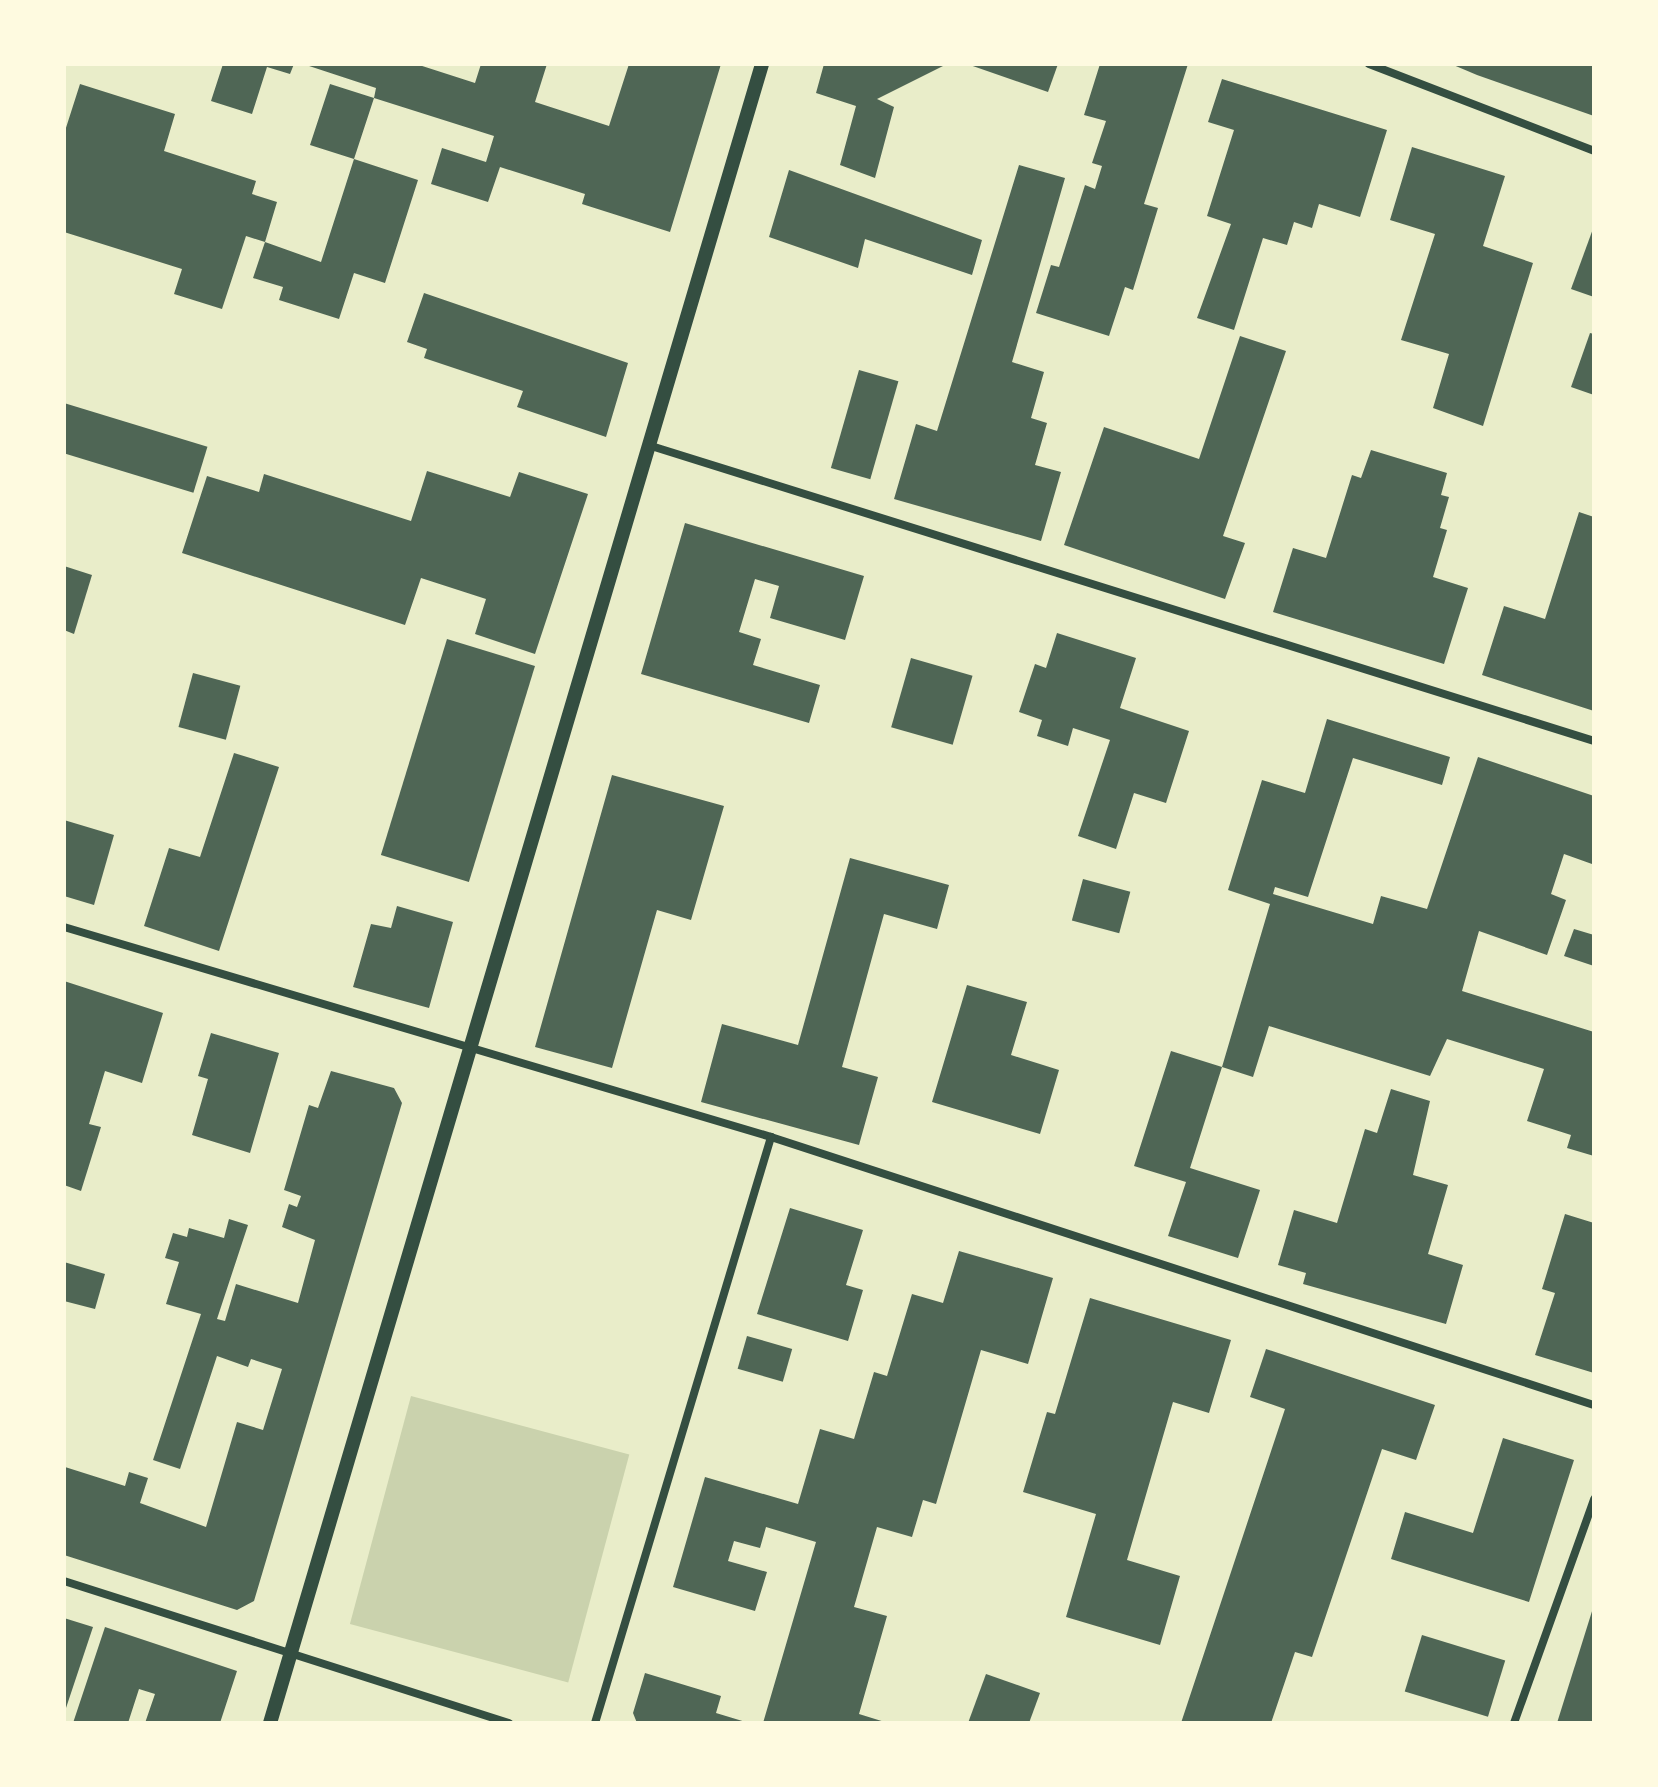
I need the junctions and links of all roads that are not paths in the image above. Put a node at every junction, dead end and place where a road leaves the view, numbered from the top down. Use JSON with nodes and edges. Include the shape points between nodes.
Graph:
{"nodes":[{"id":1,"x":762,"y":64,"type":"edge"},
{"id":2,"x":1369,"y":64,"type":"edge"},
{"id":3,"x":1594,"y":151,"type":"edge"},
{"id":4,"x":646,"y":444,"type":"junction"},
{"id":5,"x":1594,"y":741,"type":"edge"},
{"id":6,"x":64,"y":927,"type":"edge"},
{"id":7,"x":468,"y":1047,"type":"junction"},
{"id":8,"x":771,"y":1137,"type":"junction"},
{"id":9,"x":1594,"y":1405,"type":"edge"},
{"id":10,"x":1594,"y":1499,"type":"edge"},
{"id":11,"x":64,"y":1581,"type":"edge"},
{"id":12,"x":290,"y":1653,"type":"junction"},
{"id":13,"x":270,"y":1723,"type":"edge"},
{"id":14,"x":509,"y":1723,"type":"edge"},
{"id":15,"x":595,"y":1723,"type":"edge"},
{"id":16,"x":1514,"y":1723,"type":"edge"}],
"edges":[{"from":1,"to":4,"type":"street"},
{"from":2,"to":3,"type":"street"},
{"from":4,"to":5,"type":"street"},
{"from":4,"to":7,"type":"street"},
{"from":6,"to":7,"type":"street"},
{"from":7,"to":8,"type":"street"},
{"from":7,"to":12,"type":"street"},
{"from":8,"to":9,"type":"street"},
{"from":8,"to":15,"type":"street"},
{"from":10,"to":16,"type":"street"},
{"from":11,"to":12,"type":"street"},
{"from":12,"to":13,"type":"street"},
{"from":12,"to":14,"type":"street"}]}
